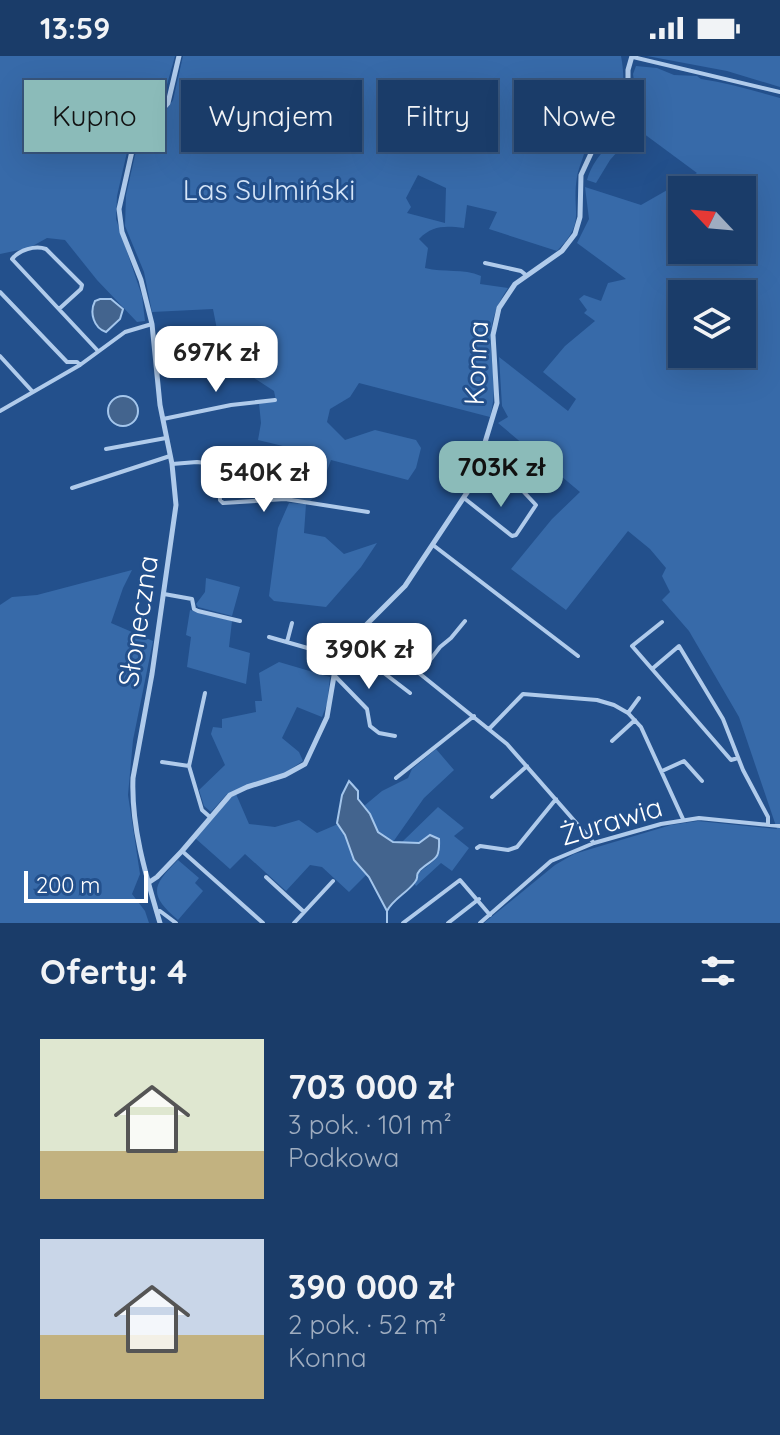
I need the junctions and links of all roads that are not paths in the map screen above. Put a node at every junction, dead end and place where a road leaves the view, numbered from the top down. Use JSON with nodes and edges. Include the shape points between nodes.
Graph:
{"nodes":[{"id":1,"x":179,"y":56,"type":"edge"},
{"id":2,"x":632,"y":56,"type":"edge"},
{"id":3,"x":780,"y":92,"type":"edge"},
{"id":4,"x":485,"y":263,"type":"dead end"},
{"id":5,"x":526,"y":275,"type":"junction"},
{"id":6,"x":0,"y":292,"type":"edge"},
{"id":7,"x":59,"y":309,"type":"junction"},
{"id":8,"x":152,"y":324,"type":"junction"},
{"id":9,"x":98,"y":351,"type":"junction"},
{"id":10,"x":0,"y":356,"type":"edge"},
{"id":11,"x":80,"y":365,"type":"junction"},
{"id":12,"x":32,"y":391,"type":"junction"},
{"id":13,"x":275,"y":400,"type":"dead end"},
{"id":14,"x":0,"y":411,"type":"edge"},
{"id":15,"x":162,"y":419,"type":"junction"},
{"id":16,"x":166,"y":438,"type":"junction"},
{"id":17,"x":106,"y":449,"type":"dead end"},
{"id":18,"x":483,"y":453,"type":"junction"},
{"id":19,"x":170,"y":456,"type":"junction"},
{"id":20,"x":172,"y":464,"type":"junction"},
{"id":21,"x":218,"y":465,"type":"junction"},
{"id":22,"x":284,"y":472,"type":"dead end"},
{"id":23,"x":72,"y":488,"type":"dead end"},
{"id":24,"x":464,"y":498,"type":"junction"},
{"id":25,"x":368,"y":512,"type":"dead end"},
{"id":26,"x":433,"y":545,"type":"junction"},
{"id":27,"x":164,"y":594,"type":"junction"},
{"id":28,"x":240,"y":621,"type":"dead end"},
{"id":29,"x":465,"y":621,"type":"dead end"},
{"id":30,"x":662,"y":622,"type":"dead end"},
{"id":31,"x":292,"y":623,"type":"dead end"},
{"id":32,"x":362,"y":627,"type":"junction"},
{"id":33,"x":269,"y":637,"type":"dead end"},
{"id":34,"x":287,"y":642,"type":"junction"},
{"id":35,"x":346,"y":644,"type":"junction"},
{"id":36,"x":578,"y":656,"type":"dead end"},
{"id":37,"x":339,"y":657,"type":"junction"},
{"id":38,"x":652,"y":669,"type":"junction"},
{"id":39,"x":420,"y":673,"type":"junction"},
{"id":40,"x":334,"y":675,"type":"junction"},
{"id":41,"x":205,"y":693,"type":"dead end"},
{"id":42,"x":410,"y":693,"type":"dead end"},
{"id":43,"x":639,"y":698,"type":"dead end"},
{"id":44,"x":628,"y":713,"type":"junction"},
{"id":45,"x":474,"y":716,"type":"junction"},
{"id":46,"x":635,"y":720,"type":"junction"},
{"id":47,"x":489,"y":729,"type":"junction"},
{"id":48,"x":395,"y":736,"type":"dead end"},
{"id":49,"x":612,"y":741,"type":"dead end"},
{"id":50,"x":738,"y":758,"type":"junction"},
{"id":51,"x":162,"y":762,"type":"dead end"},
{"id":52,"x":189,"y":766,"type":"junction"},
{"id":53,"x":527,"y":766,"type":"junction"},
{"id":54,"x":662,"y":771,"type":"junction"},
{"id":55,"x":396,"y":778,"type":"dead end"},
{"id":56,"x":702,"y":781,"type":"dead end"},
{"id":57,"x":492,"y":797,"type":"dead end"},
{"id":58,"x":556,"y":799,"type":"junction"},
{"id":59,"x":210,"y":817,"type":"junction"},
{"id":60,"x":683,"y":820,"type":"junction"},
{"id":61,"x":768,"y":824,"type":"junction"},
{"id":62,"x":778,"y":826,"type":"edge"},
{"id":63,"x":594,"y":843,"type":"junction"},
{"id":64,"x":477,"y":848,"type":"dead end"},
{"id":65,"x":182,"y":851,"type":"junction"},
{"id":66,"x":266,"y":877,"type":"dead end"},
{"id":67,"x":333,"y":881,"type":"dead end"},
{"id":68,"x":148,"y":883,"type":"junction"},
{"id":69,"x":479,"y":899,"type":"junction"},
{"id":70,"x":157,"y":912,"type":"junction"},
{"id":71,"x":304,"y":912,"type":"junction"},
{"id":72,"x":490,"y":915,"type":"junction"},
{"id":73,"x":160,"y":923,"type":"edge"},
{"id":74,"x":176,"y":923,"type":"edge"},
{"id":75,"x":263,"y":923,"type":"edge"},
{"id":76,"x":294,"y":923,"type":"edge"},
{"id":77,"x":403,"y":923,"type":"edge"},
{"id":78,"x":448,"y":923,"type":"edge"},
{"id":79,"x":480,"y":923,"type":"edge"}],
"edges":[{"from":1,"to":8,"type":"street","name":"Słoneczna","via":[[168,103],[133,147],[119,209]]},
{"from":2,"to":3,"type":"street"},
{"from":2,"to":5,"type":"street","name":"Konna","via":[[623,117],[593,149],[581,175],[575,234],[562,251]]},
{"from":4,"to":5,"type":"street"},
{"from":5,"to":18,"type":"street","name":"Konna","via":[[504,299],[495,323],[497,403]]},
{"from":6,"to":11,"type":"street","via":[[67,362]]},
{"from":7,"to":7,"type":"street","via":[[12,259],[42,247],[82,285]]},
{"from":7,"to":9,"type":"street"},
{"from":8,"to":9,"type":"street","via":[[130,329]]},
{"from":8,"to":15,"type":"street","name":"Słoneczna"},
{"from":9,"to":11,"type":"street"},
{"from":10,"to":12,"type":"street"},
{"from":11,"to":12,"type":"street"},
{"from":12,"to":14,"type":"street"},
{"from":13,"to":15,"type":"street"},
{"from":15,"to":16,"type":"street","name":"Słoneczna"},
{"from":16,"to":17,"type":"street"},
{"from":16,"to":19,"type":"street","name":"Słoneczna"},
{"from":18,"to":24,"type":"street","name":"Konna"},
{"from":18,"to":24,"type":"street","via":[[536,505],[512,536]]},
{"from":19,"to":20,"type":"street","name":"Słoneczna"},
{"from":19,"to":23,"type":"street"},
{"from":20,"to":21,"type":"street"},
{"from":20,"to":27,"type":"street","name":"Słoneczna","via":[[176,505]]},
{"from":21,"to":22,"type":"street"},
{"from":21,"to":25,"type":"street","via":[[223,503],[285,499]]},
{"from":24,"to":26,"type":"street","name":"Konna"},
{"from":26,"to":32,"type":"street","name":"Konna","via":[[405,586]]},
{"from":26,"to":36,"type":"street"},
{"from":27,"to":28,"type":"street","via":[[192,599],[198,611]]},
{"from":27,"to":68,"type":"street","name":"Słoneczna","via":[[133,770],[134,810]]},
{"from":29,"to":39,"type":"street"},
{"from":30,"to":38,"type":"street","via":[[632,646]]},
{"from":31,"to":34,"type":"street"},
{"from":32,"to":35,"type":"street","name":"Konna"},
{"from":32,"to":39,"type":"street"},
{"from":33,"to":34,"type":"street"},
{"from":34,"to":37,"type":"street"},
{"from":35,"to":37,"type":"street","name":"Konna"},
{"from":35,"to":42,"type":"street"},
{"from":37,"to":40,"type":"street","name":"Konna"},
{"from":38,"to":50,"type":"street","via":[[731,760]]},
{"from":38,"to":50,"type":"street","via":[[679,646],[723,719]]},
{"from":39,"to":45,"type":"street"},
{"from":40,"to":48,"type":"street","via":[[367,709],[370,726]]},
{"from":40,"to":59,"type":"street","name":"Konna","via":[[327,717],[305,764],[232,794]]},
{"from":41,"to":52,"type":"street"},
{"from":43,"to":44,"type":"street"},
{"from":44,"to":46,"type":"street"},
{"from":44,"to":47,"type":"street","via":[[597,700],[523,694]]},
{"from":45,"to":47,"type":"street"},
{"from":45,"to":55,"type":"street"},
{"from":46,"to":49,"type":"street"},
{"from":46,"to":54,"type":"street"},
{"from":47,"to":53,"type":"street"},
{"from":50,"to":61,"type":"street"},
{"from":51,"to":52,"type":"street"},
{"from":52,"to":59,"type":"street","via":[[202,810]]},
{"from":53,"to":57,"type":"street"},
{"from":53,"to":58,"type":"street"},
{"from":54,"to":56,"type":"street","via":[[684,761]]},
{"from":54,"to":60,"type":"street"},
{"from":58,"to":63,"type":"street"},
{"from":58,"to":64,"type":"street","via":[[517,847]]},
{"from":59,"to":65,"type":"street","name":"Konna"},
{"from":60,"to":61,"type":"street","name":"Żurawia"},
{"from":60,"to":63,"type":"street","name":"Żurawia"},
{"from":61,"to":62,"type":"street","name":"Żurawia"},
{"from":63,"to":72,"type":"street","name":"Żurawia","via":[[551,861]]},
{"from":65,"to":68,"type":"street","name":"Konna"},
{"from":65,"to":75,"type":"street"},
{"from":66,"to":71,"type":"street"},
{"from":67,"to":71,"type":"street"},
{"from":68,"to":70,"type":"street","name":"Słoneczna"},
{"from":69,"to":72,"type":"street"},
{"from":69,"to":77,"type":"street","via":[[459,881]]},
{"from":69,"to":78,"type":"street"},
{"from":70,"to":73,"type":"street","name":"Słoneczna"},
{"from":70,"to":74,"type":"street"},
{"from":71,"to":76,"type":"street"},
{"from":72,"to":79,"type":"street","name":"Żurawia"}]}
